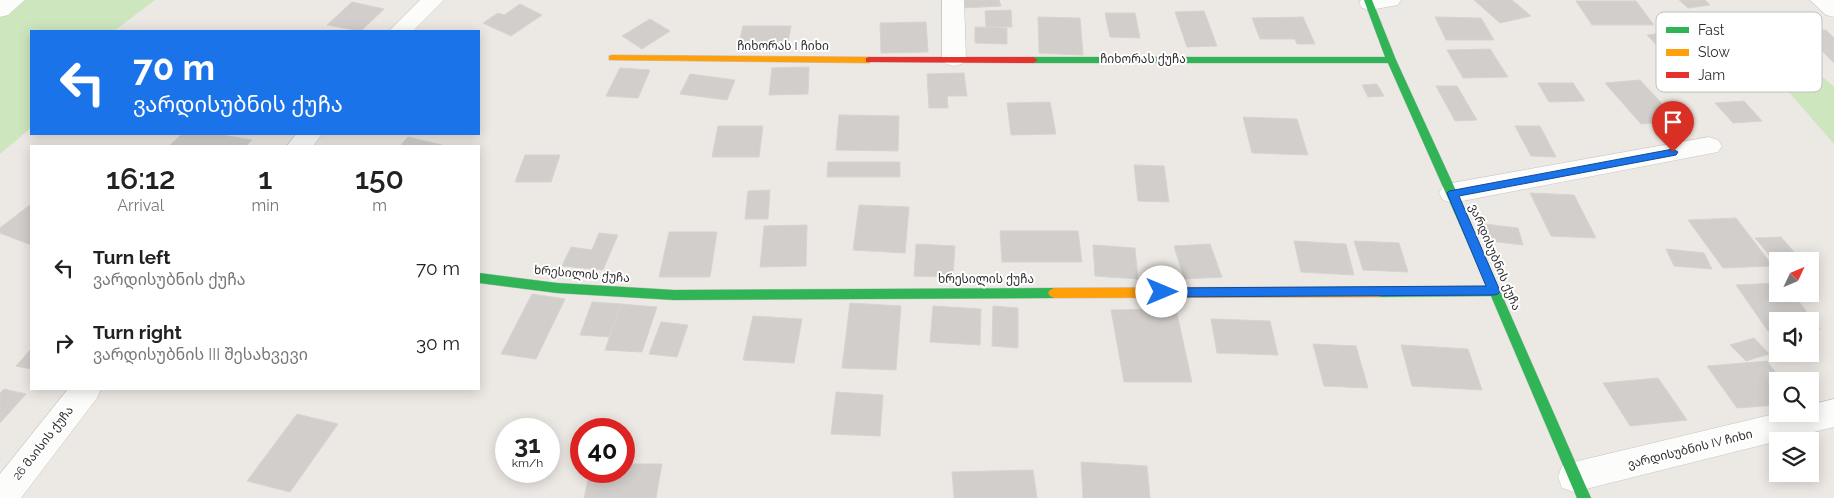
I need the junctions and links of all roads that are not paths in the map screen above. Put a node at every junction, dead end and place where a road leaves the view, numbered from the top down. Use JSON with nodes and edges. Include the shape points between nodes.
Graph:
{"nodes":[{"id":1,"x":14,"y":0,"type":"edge"},
{"id":2,"x":432,"y":0,"type":"edge"},
{"id":3,"x":953,"y":0,"type":"edge"},
{"id":4,"x":1822,"y":0,"type":"edge"},
{"id":5,"x":1376,"y":1,"type":"edge"},
{"id":6,"x":0,"y":10,"type":"edge"},
{"id":7,"x":1834,"y":10,"type":"edge"},
{"id":8,"x":401,"y":30,"type":"edge"},
{"id":9,"x":612,"y":58,"type":"dead end"},
{"id":10,"x":954,"y":59,"type":"junction"},
{"id":11,"x":1391,"y":60,"type":"junction"},
{"id":12,"x":309,"y":135,"type":"edge"},
{"id":13,"x":300,"y":145,"type":"edge"},
{"id":14,"x":1710,"y":146,"type":"dead end"},
{"id":15,"x":1452,"y":193,"type":"junction"},
{"id":16,"x":480,"y":278,"type":"edge"},
{"id":17,"x":1494,"y":291,"type":"junction"},
{"id":18,"x":85,"y":390,"type":"edge"},
{"id":19,"x":1834,"y":413,"type":"edge"},
{"id":20,"x":1579,"y":488,"type":"edge"},
{"id":21,"x":1,"y":498,"type":"edge"}],
"edges":[{"from":1,"to":6,"type":"street"},
{"from":2,"to":8,"type":"street"},
{"from":3,"to":10,"type":"street"},
{"from":4,"to":7,"type":"street"},
{"from":5,"to":11,"type":"street","name":"ვარდისუბნის ქუჩა"},
{"from":9,"to":10,"type":"street","name":"ჩიხორას I ჩიხი"},
{"from":10,"to":11,"type":"street","name":"ჩიხორას ქუჩა"},
{"from":11,"to":15,"type":"street","name":"ვარდისუბნის ქუჩა"},
{"from":12,"to":13,"type":"street"},
{"from":14,"to":15,"type":"street"},
{"from":15,"to":17,"type":"street","name":"ვარდისუბნის ქუჩა"},
{"from":16,"to":17,"type":"street","name":"ხრესილის ქუჩა","via":[[557,288],[674,295]]},
{"from":17,"to":20,"type":"street","name":"ვარდისუბნის ქუჩა"},
{"from":18,"to":21,"type":"street","name":"26 მაისის ქუჩა"},
{"from":19,"to":20,"type":"street","name":"ვარდისუბნის IV ჩიხი"}]}
